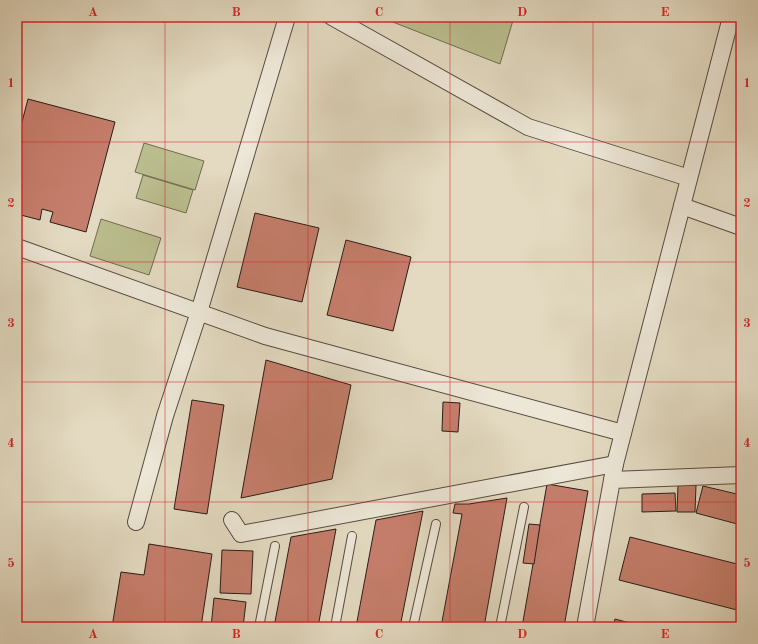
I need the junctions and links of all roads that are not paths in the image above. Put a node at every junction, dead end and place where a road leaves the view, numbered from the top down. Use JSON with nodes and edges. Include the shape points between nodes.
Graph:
{"nodes":[{"id":1,"x":287,"y":17,"type":"edge"},
{"id":2,"x":332,"y":17,"type":"edge"},
{"id":3,"x":731,"y":17,"type":"edge"},
{"id":4,"x":689,"y":178,"type":"junction"},
{"id":5,"x":682,"y":206,"type":"junction"},
{"id":6,"x":741,"y":227,"type":"edge"},
{"id":7,"x":17,"y":247,"type":"edge"},
{"id":8,"x":199,"y":312,"type":"junction"},
{"id":9,"x":623,"y":433,"type":"junction"},
{"id":10,"x":615,"y":464,"type":"junction"},
{"id":11,"x":741,"y":476,"type":"edge"},
{"id":12,"x":612,"y":480,"type":"junction"},
{"id":13,"x":524,"y":507,"type":"dead end"},
{"id":14,"x":232,"y":520,"type":"dead end"},
{"id":15,"x":136,"y":522,"type":"dead end"},
{"id":16,"x":436,"y":524,"type":"dead end"},
{"id":17,"x":352,"y":536,"type":"dead end"},
{"id":18,"x":275,"y":546,"type":"dead end"},
{"id":19,"x":259,"y":627,"type":"edge"},
{"id":20,"x":335,"y":627,"type":"edge"},
{"id":21,"x":414,"y":627,"type":"edge"},
{"id":22,"x":500,"y":627,"type":"edge"},
{"id":23,"x":585,"y":627,"type":"edge"}],
"edges":[{"from":1,"to":8,"type":"street"},
{"from":2,"to":4,"type":"street","via":[[528,127]]},
{"from":3,"to":4,"type":"street"},
{"from":4,"to":5,"type":"street"},
{"from":5,"to":6,"type":"street"},
{"from":5,"to":9,"type":"street"},
{"from":7,"to":8,"type":"street"},
{"from":8,"to":9,"type":"street","via":[[265,336]]},
{"from":8,"to":15,"type":"street","via":[[165,416]]},
{"from":9,"to":10,"type":"street"},
{"from":10,"to":12,"type":"street"},
{"from":10,"to":14,"type":"street","via":[[241,534]]},
{"from":11,"to":12,"type":"street"},
{"from":12,"to":23,"type":"street"},
{"from":13,"to":22,"type":"lane"},
{"from":16,"to":21,"type":"lane"},
{"from":17,"to":20,"type":"lane"},
{"from":18,"to":19,"type":"lane"}]}
